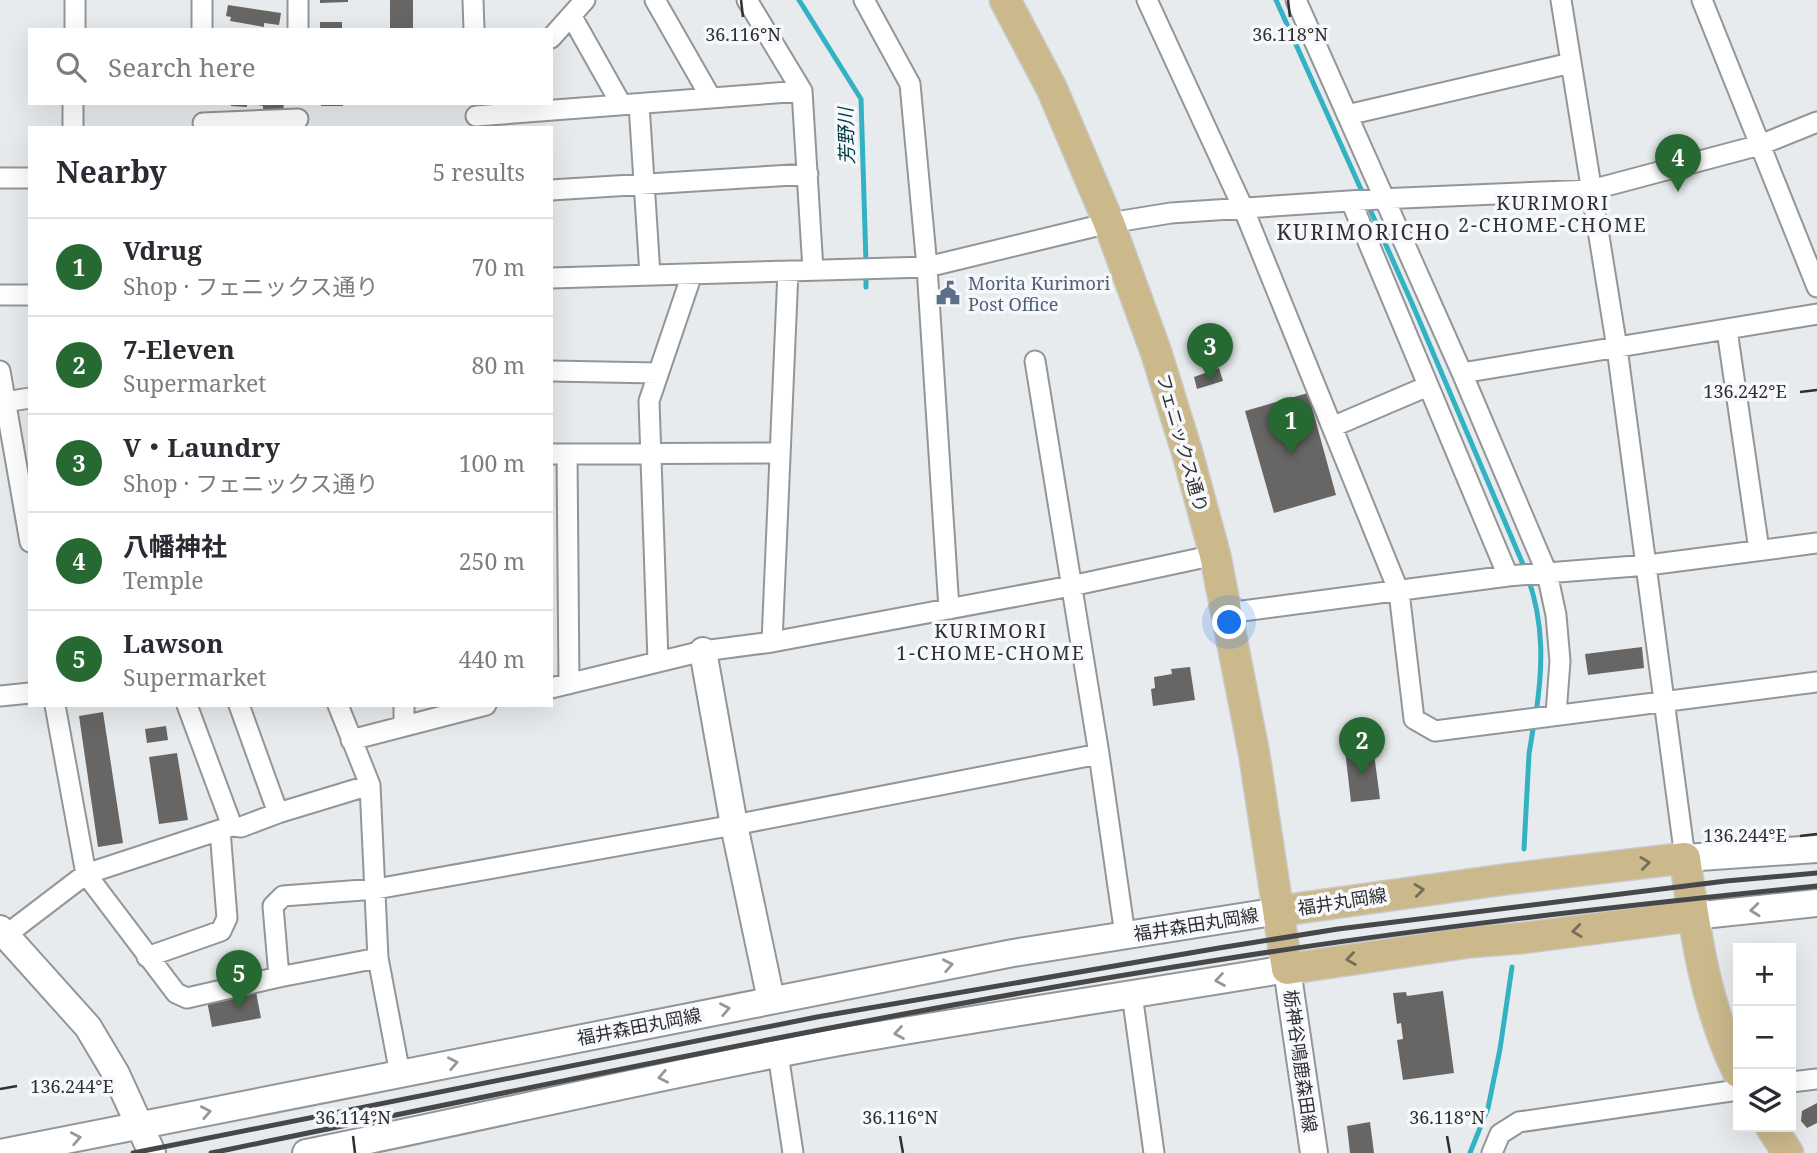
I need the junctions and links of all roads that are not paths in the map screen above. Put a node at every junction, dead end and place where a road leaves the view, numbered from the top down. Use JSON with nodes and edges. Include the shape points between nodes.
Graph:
{"nodes":[{"id":1,"x":75,"y":0,"type":"edge"},
{"id":2,"x":202,"y":0,"type":"edge"},
{"id":3,"x":298,"y":0,"type":"edge"},
{"id":4,"x":473,"y":0,"type":"edge"},
{"id":5,"x":585,"y":0,"type":"edge"},
{"id":6,"x":654,"y":0,"type":"edge"},
{"id":7,"x":747,"y":0,"type":"edge"},
{"id":8,"x":864,"y":0,"type":"edge"},
{"id":9,"x":1005,"y":0,"type":"edge"},
{"id":10,"x":1147,"y":0,"type":"edge"},
{"id":11,"x":1296,"y":0,"type":"edge"},
{"id":12,"x":1561,"y":0,"type":"edge"},
{"id":13,"x":1702,"y":0,"type":"edge"},
{"id":14,"x":572,"y":17,"type":"junction"},
{"id":15,"x":75,"y":28,"type":"edge"},
{"id":16,"x":202,"y":28,"type":"edge"},
{"id":17,"x":298,"y":28,"type":"edge"},
{"id":18,"x":474,"y":28,"type":"edge"},
{"id":19,"x":553,"y":36,"type":"edge"},
{"id":20,"x":1571,"y":64,"type":"junction"},
{"id":21,"x":802,"y":92,"type":"junction"},
{"id":22,"x":711,"y":98,"type":"junction"},
{"id":23,"x":630,"y":104,"type":"junction"},
{"id":24,"x":73,"y":105,"type":"edge"},
{"id":25,"x":203,"y":105,"type":"edge"},
{"id":26,"x":479,"y":113,"type":"edge"},
{"id":27,"x":1347,"y":115,"type":"junction"},
{"id":28,"x":298,"y":117,"type":"edge"},
{"id":29,"x":1817,"y":122,"type":"edge"},
{"id":30,"x":203,"y":125,"type":"edge"},
{"id":31,"x":73,"y":126,"type":"edge"},
{"id":32,"x":1760,"y":145,"type":"junction"},
{"id":33,"x":808,"y":174,"type":"junction"},
{"id":34,"x":0,"y":178,"type":"edge"},
{"id":35,"x":28,"y":178,"type":"edge"},
{"id":36,"x":644,"y":183,"type":"junction"},
{"id":37,"x":553,"y":190,"type":"edge"},
{"id":38,"x":1591,"y":190,"type":"junction"},
{"id":39,"x":1382,"y":199,"type":"junction"},
{"id":40,"x":1351,"y":201,"type":"junction"},
{"id":41,"x":1244,"y":210,"type":"junction"},
{"id":42,"x":1110,"y":223,"type":"junction"},
{"id":43,"x":927,"y":267,"type":"junction"},
{"id":44,"x":813,"y":270,"type":"junction"},
{"id":45,"x":788,"y":271,"type":"junction"},
{"id":46,"x":692,"y":274,"type":"junction"},
{"id":47,"x":650,"y":275,"type":"junction"},
{"id":48,"x":553,"y":278,"type":"edge"},
{"id":49,"x":1817,"y":287,"type":"edge"},
{"id":50,"x":0,"y":295,"type":"edge"},
{"id":51,"x":28,"y":295,"type":"edge"},
{"id":52,"x":1817,"y":314,"type":"edge"},
{"id":53,"x":1727,"y":330,"type":"junction"},
{"id":54,"x":1617,"y":348,"type":"junction"},
{"id":55,"x":1035,"y":361,"type":"dead end"},
{"id":56,"x":553,"y":370,"type":"edge"},
{"id":57,"x":0,"y":371,"type":"edge"},
{"id":58,"x":657,"y":373,"type":"junction"},
{"id":59,"x":1462,"y":373,"type":"junction"},
{"id":60,"x":1428,"y":386,"type":"junction"},
{"id":61,"x":28,"y":398,"type":"edge"},
{"id":62,"x":5,"y":402,"type":"junction"},
{"id":63,"x":1332,"y":427,"type":"junction"},
{"id":64,"x":779,"y":453,"type":"junction"},
{"id":65,"x":559,"y":454,"type":"edge"},
{"id":66,"x":651,"y":455,"type":"junction"},
{"id":67,"x":27,"y":502,"type":"edge"},
{"id":68,"x":1817,"y":543,"type":"edge"},
{"id":69,"x":1759,"y":550,"type":"junction"},
{"id":70,"x":1216,"y":555,"type":"junction"},
{"id":71,"x":1647,"y":565,"type":"junction"},
{"id":72,"x":1547,"y":573,"type":"junction"},
{"id":73,"x":1508,"y":576,"type":"junction"},
{"id":74,"x":1070,"y":586,"type":"junction"},
{"id":75,"x":1399,"y":592,"type":"junction"},
{"id":76,"x":949,"y":608,"type":"junction"},
{"id":77,"x":1227,"y":613,"type":"junction"},
{"id":78,"x":772,"y":642,"type":"junction"},
{"id":79,"x":703,"y":651,"type":"junction"},
{"id":80,"x":658,"y":661,"type":"junction"},
{"id":81,"x":1817,"y":682,"type":"edge"},
{"id":82,"x":560,"y":686,"type":"edge"},
{"id":83,"x":28,"y":693,"type":"edge"},
{"id":84,"x":0,"y":696,"type":"edge"},
{"id":85,"x":1665,"y":701,"type":"junction"},
{"id":86,"x":55,"y":707,"type":"edge"},
{"id":87,"x":188,"y":707,"type":"edge"},
{"id":88,"x":240,"y":707,"type":"edge"},
{"id":89,"x":339,"y":707,"type":"edge"},
{"id":90,"x":404,"y":707,"type":"edge"},
{"id":91,"x":478,"y":707,"type":"edge"},
{"id":92,"x":1556,"y":714,"type":"junction"},
{"id":93,"x":404,"y":726,"type":"junction"},
{"id":94,"x":351,"y":740,"type":"junction"},
{"id":95,"x":1099,"y":754,"type":"junction"},
{"id":96,"x":370,"y":785,"type":"junction"},
{"id":97,"x":278,"y":813,"type":"junction"},
{"id":98,"x":734,"y":825,"type":"junction"},
{"id":99,"x":226,"y":828,"type":"junction"},
{"id":100,"x":1817,"y":849,"type":"edge"},
{"id":101,"x":1685,"y":858,"type":"junction"},
{"id":102,"x":86,"y":874,"type":"junction"},
{"id":103,"x":376,"y":889,"type":"junction"},
{"id":104,"x":1817,"y":903,"type":"edge"},
{"id":105,"x":1279,"y":911,"type":"junction"},
{"id":106,"x":1693,"y":916,"type":"junction"},
{"id":107,"x":3,"y":932,"type":"edge"},
{"id":108,"x":1125,"y":934,"type":"junction"},
{"id":109,"x":147,"y":957,"type":"junction"},
{"id":110,"x":378,"y":958,"type":"junction"},
{"id":111,"x":1287,"y":969,"type":"junction"},
{"id":112,"x":279,"y":976,"type":"junction"},
{"id":113,"x":1132,"y":994,"type":"junction"},
{"id":114,"x":771,"y":1000,"type":"junction"},
{"id":115,"x":778,"y":1054,"type":"junction"},
{"id":116,"x":1737,"y":1069,"type":"edge"},
{"id":117,"x":400,"y":1074,"type":"junction"},
{"id":118,"x":1817,"y":1079,"type":"edge"},
{"id":119,"x":1796,"y":1081,"type":"edge"},
{"id":120,"x":1733,"y":1091,"type":"edge"},
{"id":121,"x":139,"y":1125,"type":"junction"},
{"id":122,"x":1774,"y":1132,"type":"edge"},
{"id":123,"x":6,"y":1152,"type":"edge"},
{"id":124,"x":152,"y":1153,"type":"edge"},
{"id":125,"x":309,"y":1153,"type":"edge"},
{"id":126,"x":793,"y":1153,"type":"edge"},
{"id":127,"x":1154,"y":1153,"type":"edge"},
{"id":128,"x":1314,"y":1153,"type":"edge"},
{"id":129,"x":1492,"y":1153,"type":"edge"},
{"id":130,"x":1788,"y":1153,"type":"edge"}],
"edges":[{"from":1,"to":15,"type":"street"},
{"from":2,"to":16,"type":"street"},
{"from":3,"to":17,"type":"street"},
{"from":4,"to":18,"type":"street"},
{"from":5,"to":14,"type":"street"},
{"from":6,"to":22,"type":"street"},
{"from":7,"to":21,"type":"street"},
{"from":8,"to":43,"type":"street","via":[[910,84]]},
{"from":9,"to":42,"type":"main road","name":"フェニックス通り","via":[[1052,89]]},
{"from":10,"to":41,"type":"street"},
{"from":11,"to":27,"type":"street"},
{"from":12,"to":20,"type":"street"},
{"from":13,"to":32,"type":"street"},
{"from":14,"to":19,"type":"street"},
{"from":14,"to":23,"type":"street"},
{"from":20,"to":27,"type":"street"},
{"from":20,"to":38,"type":"street"},
{"from":21,"to":22,"type":"street"},
{"from":21,"to":33,"type":"street"},
{"from":22,"to":23,"type":"street"},
{"from":23,"to":26,"type":"street"},
{"from":23,"to":36,"type":"street"},
{"from":24,"to":31,"type":"street"},
{"from":25,"to":30,"type":"street"},
{"from":27,"to":39,"type":"street"},
{"from":28,"to":30,"type":"street"},
{"from":29,"to":32,"type":"street"},
{"from":32,"to":38,"type":"street"},
{"from":32,"to":49,"type":"street"},
{"from":33,"to":36,"type":"street"},
{"from":33,"to":44,"type":"street"},
{"from":34,"to":35,"type":"street"},
{"from":36,"to":37,"type":"street"},
{"from":36,"to":47,"type":"street"},
{"from":38,"to":39,"type":"street"},
{"from":38,"to":54,"type":"street"},
{"from":39,"to":40,"type":"street"},
{"from":39,"to":59,"type":"street"},
{"from":40,"to":41,"type":"street"},
{"from":40,"to":60,"type":"street"},
{"from":41,"to":42,"type":"street","via":[[1171,213]]},
{"from":41,"to":63,"type":"street"},
{"from":42,"to":43,"type":"street"},
{"from":42,"to":70,"type":"main road","name":"フェニックス通り","via":[[1156,352]]},
{"from":43,"to":44,"type":"street"},
{"from":43,"to":76,"type":"street"},
{"from":44,"to":45,"type":"street"},
{"from":45,"to":46,"type":"street"},
{"from":45,"to":64,"type":"street"},
{"from":46,"to":47,"type":"street"},
{"from":46,"to":58,"type":"street"},
{"from":47,"to":48,"type":"street"},
{"from":50,"to":51,"type":"street"},
{"from":52,"to":53,"type":"street"},
{"from":53,"to":54,"type":"street"},
{"from":53,"to":69,"type":"street"},
{"from":54,"to":59,"type":"street"},
{"from":54,"to":71,"type":"street"},
{"from":55,"to":74,"type":"street"},
{"from":56,"to":58,"type":"street"},
{"from":57,"to":62,"type":"street"},
{"from":58,"to":66,"type":"street","via":[[649,401]]},
{"from":59,"to":72,"type":"street"},
{"from":60,"to":63,"type":"street"},
{"from":60,"to":73,"type":"street"},
{"from":61,"to":62,"type":"street"},
{"from":62,"to":67,"type":"street"},
{"from":63,"to":75,"type":"street"},
{"from":64,"to":66,"type":"street"},
{"from":64,"to":78,"type":"street"},
{"from":65,"to":66,"type":"street"},
{"from":65,"to":82,"type":"street"},
{"from":66,"to":80,"type":"street"},
{"from":68,"to":69,"type":"street"},
{"from":69,"to":71,"type":"street"},
{"from":70,"to":74,"type":"street"},
{"from":70,"to":77,"type":"main road","name":"フェニックス通り"},
{"from":71,"to":72,"type":"street"},
{"from":71,"to":85,"type":"street"},
{"from":72,"to":73,"type":"street"},
{"from":72,"to":92,"type":"street","via":[[1560,661]]},
{"from":73,"to":75,"type":"street"},
{"from":74,"to":76,"type":"street"},
{"from":74,"to":95,"type":"street"},
{"from":75,"to":77,"type":"street"},
{"from":75,"to":92,"type":"street","via":[[1414,719],[1435,731]]},
{"from":76,"to":78,"type":"street"},
{"from":77,"to":105,"type":"main road","name":"フェニックス通り"},
{"from":78,"to":79,"type":"street"},
{"from":79,"to":80,"type":"street"},
{"from":79,"to":98,"type":"main road"},
{"from":80,"to":82,"type":"street"},
{"from":81,"to":85,"type":"street"},
{"from":83,"to":84,"type":"street"},
{"from":85,"to":92,"type":"street"},
{"from":85,"to":101,"type":"street"},
{"from":86,"to":102,"type":"street"},
{"from":87,"to":99,"type":"street"},
{"from":88,"to":97,"type":"street"},
{"from":89,"to":94,"type":"street"},
{"from":90,"to":93,"type":"street"},
{"from":91,"to":93,"type":"street"},
{"from":93,"to":94,"type":"street"},
{"from":94,"to":96,"type":"street"},
{"from":95,"to":98,"type":"street"},
{"from":95,"to":108,"type":"street"},
{"from":96,"to":97,"type":"street"},
{"from":96,"to":103,"type":"street"},
{"from":97,"to":99,"type":"street"},
{"from":98,"to":103,"type":"street"},
{"from":98,"to":114,"type":"main road"},
{"from":99,"to":102,"type":"street"},
{"from":99,"to":109,"type":"street","via":[[227,918],[221,931]]},
{"from":100,"to":101,"type":"main road"},
{"from":105,"to":101,"type":"main road","name":"福井丸岡線","one_way":true},
{"from":101,"to":106,"type":"main road"},
{"from":102,"to":107,"type":"street"},
{"from":102,"to":109,"type":"street"},
{"from":103,"to":110,"type":"street"},
{"from":103,"to":112,"type":"street","via":[[284,896],[273,906]]},
{"from":104,"to":106,"type":"main road","one_way":true},
{"from":105,"to":108,"type":"main road","name":"福井森田丸岡線"},
{"from":105,"to":111,"type":"main road","name":"福井丸岡線"},
{"from":106,"to":111,"type":"main road","one_way":true},
{"from":106,"to":116,"type":"main road","via":[[1710,1000]]},
{"from":107,"to":121,"type":"main road","via":[[88,1027]]},
{"from":114,"to":108,"type":"main road","name":"福井森田丸岡線","one_way":true},
{"from":109,"to":112,"type":"street","via":[[176,993],[187,998]]},
{"from":110,"to":112,"type":"street"},
{"from":110,"to":117,"type":"street"},
{"from":111,"to":113,"type":"main road","one_way":true},
{"from":111,"to":128,"type":"main road","name":"栃神谷鳴鹿森田線"},
{"from":113,"to":115,"type":"main road","one_way":true},
{"from":113,"to":127,"type":"street"},
{"from":117,"to":114,"type":"main road","name":"福井森田丸岡線","one_way":true},
{"from":115,"to":125,"type":"main road","one_way":true},
{"from":115,"to":126,"type":"street"},
{"from":121,"to":117,"type":"main road","name":"福井森田丸岡線","one_way":true},
{"from":118,"to":119,"type":"street"},
{"from":120,"to":129,"type":"street","via":[[1519,1122],[1500,1134]]},
{"from":123,"to":121,"type":"main road","name":"福井森田丸岡線","one_way":true},
{"from":121,"to":124,"type":"main road"},
{"from":122,"to":130,"type":"main road"}]}
